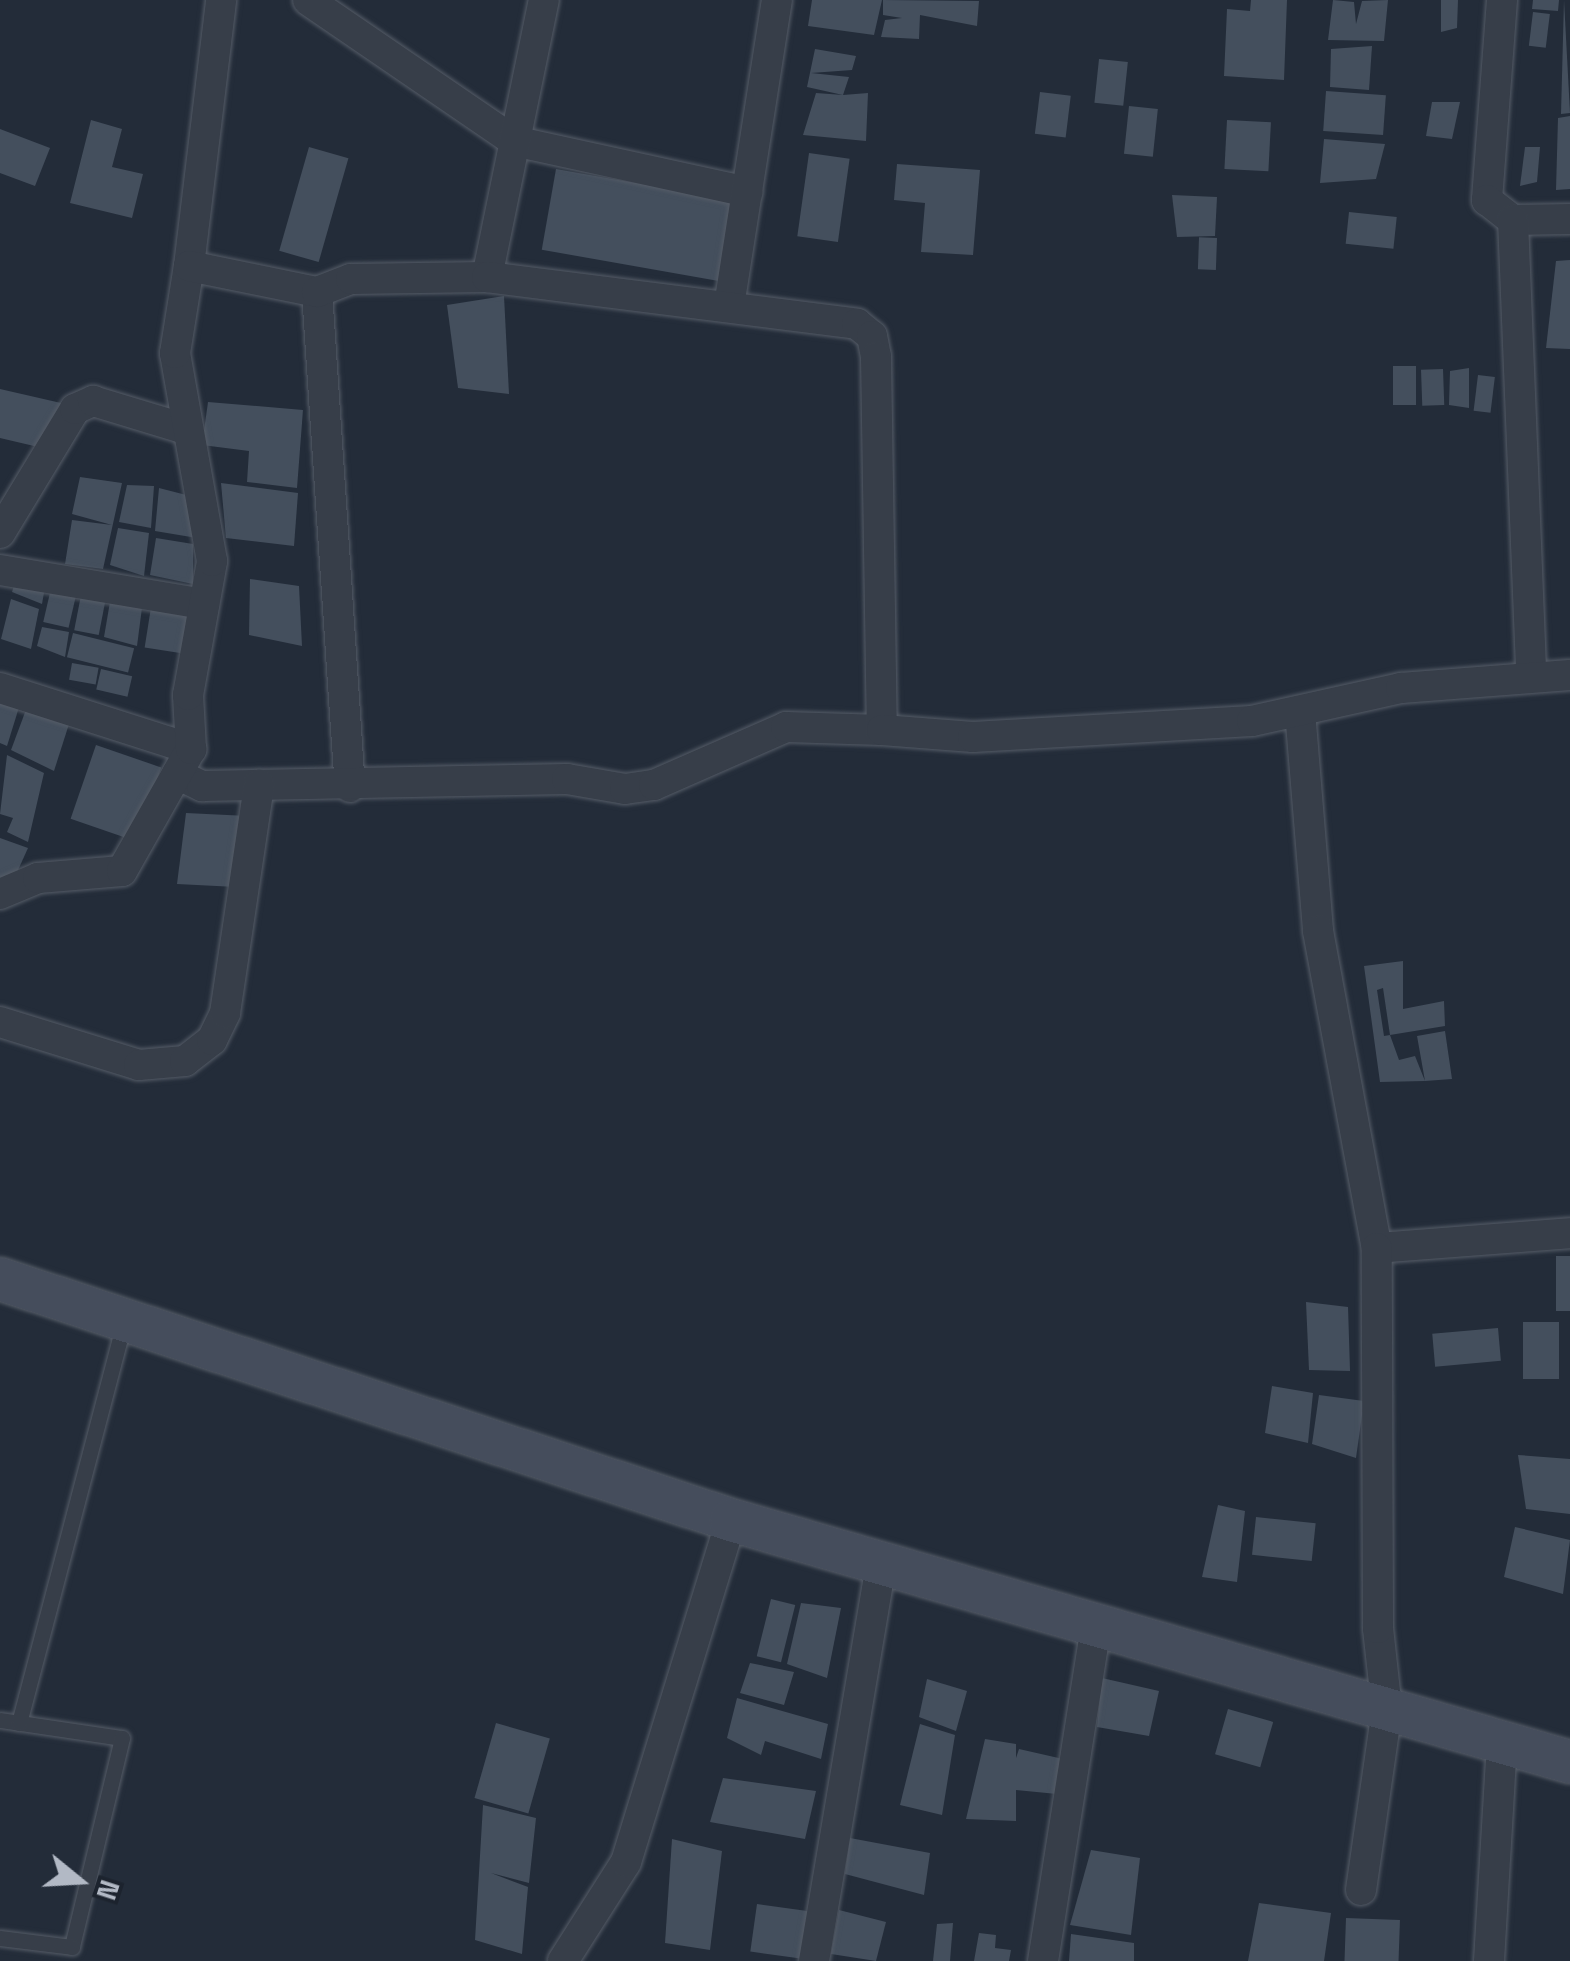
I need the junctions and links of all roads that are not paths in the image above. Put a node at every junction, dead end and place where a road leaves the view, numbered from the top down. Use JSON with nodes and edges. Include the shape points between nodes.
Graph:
{"nodes":[{"id":1,"x":221,"y":0,"type":"edge"},
{"id":2,"x":308,"y":0,"type":"edge"},
{"id":3,"x":544,"y":0,"type":"edge"},
{"id":4,"x":777,"y":0,"type":"edge"},
{"id":5,"x":1502,"y":0,"type":"edge"},
{"id":6,"x":514,"y":141,"type":"junction"},
{"id":7,"x":747,"y":192,"type":"junction"},
{"id":8,"x":1570,"y":219,"type":"edge"},
{"id":9,"x":1513,"y":220,"type":"junction"},
{"id":10,"x":189,"y":266,"type":"junction"},
{"id":11,"x":487,"y":277,"type":"junction"},
{"id":12,"x":317,"y":292,"type":"junction"},
{"id":13,"x":728,"y":306,"type":"junction"},
{"id":14,"x":186,"y":429,"type":"junction"},
{"id":15,"x":0,"y":533,"type":"edge"},
{"id":16,"x":0,"y":570,"type":"edge"},
{"id":17,"x":204,"y":604,"type":"junction"},
{"id":18,"x":1530,"y":675,"type":"junction"},
{"id":19,"x":1570,"y":675,"type":"edge"},
{"id":20,"x":0,"y":688,"type":"edge"},
{"id":21,"x":1300,"y":711,"type":"junction"},
{"id":22,"x":882,"y":730,"type":"junction"},
{"id":23,"x":184,"y":762,"type":"junction"},
{"id":24,"x":259,"y":785,"type":"junction"},
{"id":25,"x":350,"y":787,"type":"junction"},
{"id":26,"x":0,"y":894,"type":"edge"},
{"id":27,"x":0,"y":1022,"type":"edge"},
{"id":28,"x":1570,"y":1233,"type":"edge"},
{"id":29,"x":1377,"y":1248,"type":"junction"},
{"id":30,"x":0,"y":1280,"type":"edge"},
{"id":31,"x":124,"y":1324,"type":"junction"},
{"id":32,"x":730,"y":1520,"type":"junction"},
{"id":33,"x":881,"y":1565,"type":"junction"},
{"id":34,"x":1096,"y":1627,"type":"junction"},
{"id":35,"x":1387,"y":1710,"type":"junction"},
{"id":36,"x":0,"y":1720,"type":"edge"},
{"id":37,"x":19,"y":1723,"type":"junction"},
{"id":38,"x":1502,"y":1743,"type":"junction"},
{"id":39,"x":1570,"y":1762,"type":"edge"},
{"id":40,"x":1361,"y":1890,"type":"dead end"},
{"id":41,"x":0,"y":1938,"type":"edge"},
{"id":42,"x":563,"y":1961,"type":"edge"},
{"id":43,"x":814,"y":1961,"type":"edge"},
{"id":44,"x":1043,"y":1961,"type":"edge"},
{"id":45,"x":1490,"y":1961,"type":"edge"}],
"edges":[{"from":1,"to":10,"type":"street"},
{"from":2,"to":6,"type":"street"},
{"from":3,"to":6,"type":"street"},
{"from":4,"to":7,"type":"street"},
{"from":5,"to":9,"type":"street","via":[[1488,200]]},
{"from":6,"to":7,"type":"street"},
{"from":6,"to":11,"type":"street"},
{"from":7,"to":13,"type":"street"},
{"from":8,"to":9,"type":"street"},
{"from":9,"to":18,"type":"street"},
{"from":10,"to":12,"type":"street"},
{"from":10,"to":14,"type":"street","via":[[176,353]]},
{"from":11,"to":12,"type":"street","via":[[351,279]]},
{"from":11,"to":13,"type":"street"},
{"from":12,"to":25,"type":"street"},
{"from":13,"to":22,"type":"street","via":[[857,324],[872,336]]},
{"from":14,"to":15,"type":"street","via":[[93,402],[75,409]]},
{"from":14,"to":17,"type":"street","via":[[210,508]]},
{"from":16,"to":17,"type":"street"},
{"from":17,"to":23,"type":"street"},
{"from":18,"to":19,"type":"street"},
{"from":18,"to":21,"type":"street","via":[[1401,688]]},
{"from":20,"to":23,"type":"street"},
{"from":21,"to":22,"type":"street","via":[[1037,734]]},
{"from":21,"to":29,"type":"street","via":[[1318,932]]},
{"from":22,"to":25,"type":"street","via":[[786,727],[640,787],[566,778]]},
{"from":23,"to":24,"type":"street","via":[[202,786]]},
{"from":23,"to":26,"type":"street","via":[[122,871],[38,878]]},
{"from":24,"to":25,"type":"street"},
{"from":24,"to":27,"type":"street","via":[[225,1013],[212,1040],[185,1060],[139,1064]]},
{"from":28,"to":29,"type":"street"},
{"from":29,"to":35,"type":"street","via":[[1378,1628]]},
{"from":30,"to":31,"type":"street"},
{"from":31,"to":32,"type":"street"},
{"from":31,"to":37,"type":"lane"},
{"from":32,"to":33,"type":"street"},
{"from":32,"to":42,"type":"street","via":[[626,1862]]},
{"from":33,"to":34,"type":"street"},
{"from":33,"to":43,"type":"street"},
{"from":34,"to":35,"type":"street"},
{"from":34,"to":44,"type":"street"},
{"from":35,"to":38,"type":"street"},
{"from":35,"to":40,"type":"street"},
{"from":36,"to":37,"type":"lane"},
{"from":37,"to":41,"type":"lane","via":[[122,1738],[72,1947]]},
{"from":38,"to":39,"type":"street"},
{"from":38,"to":45,"type":"street"}]}
